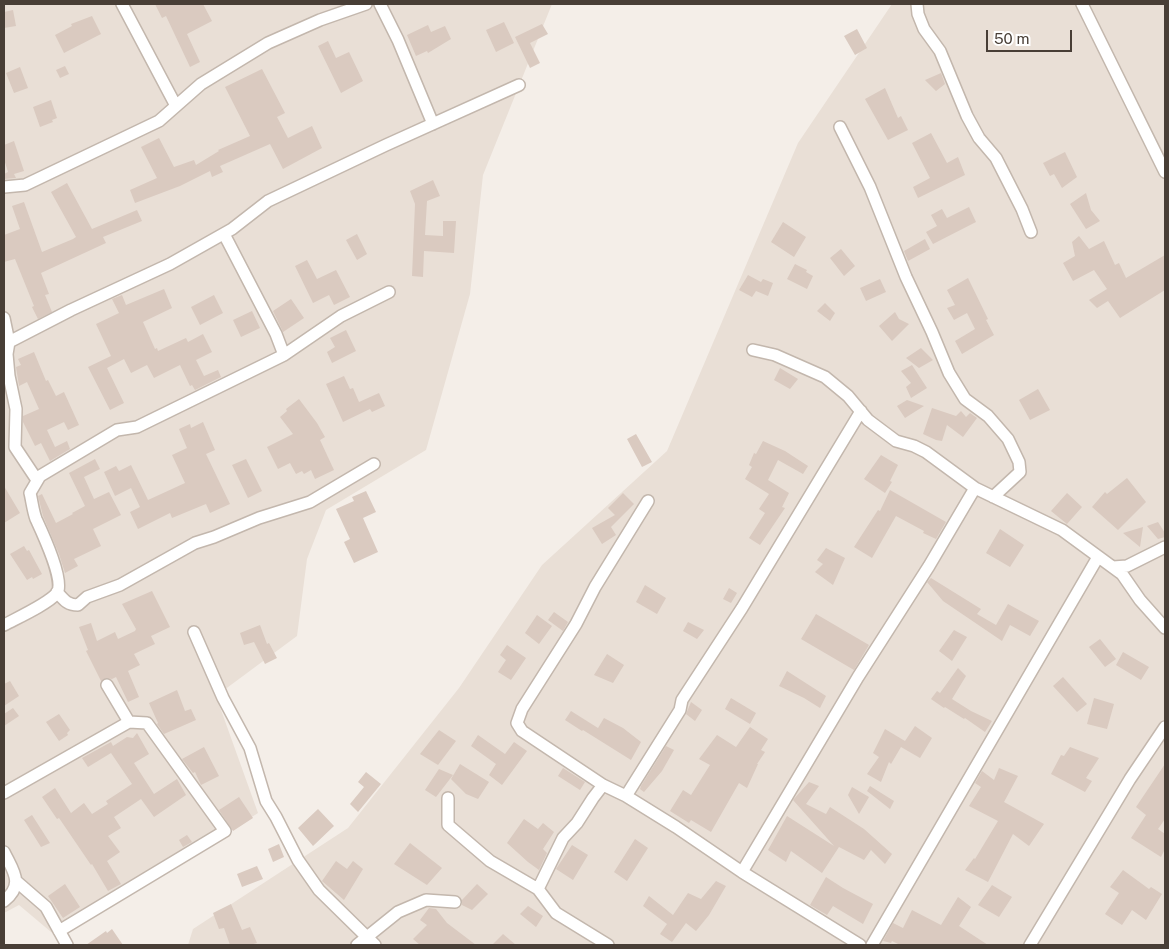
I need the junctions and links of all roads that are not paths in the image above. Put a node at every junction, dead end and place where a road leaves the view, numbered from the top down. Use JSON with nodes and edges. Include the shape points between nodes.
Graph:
{"nodes":[{"id":1,"x":122,"y":4,"type":"edge"},
{"id":2,"x":366,"y":4,"type":"edge"},
{"id":3,"x":380,"y":4,"type":"edge"},
{"id":4,"x":917,"y":4,"type":"edge"},
{"id":5,"x":1082,"y":4,"type":"edge"},
{"id":6,"x":519,"y":85,"type":"dead end"},
{"id":7,"x":176,"y":106,"type":"junction"},
{"id":8,"x":433,"y":124,"type":"junction"},
{"id":9,"x":840,"y":126,"type":"dead end"},
{"id":10,"x":1165,"y":172,"type":"edge"},
{"id":11,"x":4,"y":186,"type":"edge"},
{"id":12,"x":1030,"y":232,"type":"dead end"},
{"id":13,"x":224,"y":234,"type":"junction"},
{"id":14,"x":389,"y":292,"type":"dead end"},
{"id":15,"x":4,"y":318,"type":"edge"},
{"id":16,"x":10,"y":342,"type":"junction"},
{"id":17,"x":753,"y":350,"type":"dead end"},
{"id":18,"x":284,"y":355,"type":"junction"},
{"id":19,"x":861,"y":411,"type":"junction"},
{"id":20,"x":374,"y":464,"type":"dead end"},
{"id":21,"x":37,"y":480,"type":"junction"},
{"id":22,"x":975,"y":488,"type":"junction"},
{"id":23,"x":993,"y":497,"type":"junction"},
{"id":24,"x":648,"y":501,"type":"dead end"},
{"id":25,"x":1165,"y":547,"type":"edge"},
{"id":26,"x":1098,"y":556,"type":"junction"},
{"id":27,"x":1126,"y":571,"type":"junction"},
{"id":28,"x":57,"y":592,"type":"junction"},
{"id":29,"x":4,"y":625,"type":"edge"},
{"id":30,"x":1165,"y":628,"type":"edge"},
{"id":31,"x":194,"y":632,"type":"dead end"},
{"id":32,"x":107,"y":685,"type":"dead end"},
{"id":33,"x":130,"y":722,"type":"junction"},
{"id":34,"x":1165,"y":727,"type":"edge"},
{"id":35,"x":603,"y":785,"type":"junction"},
{"id":36,"x":4,"y":792,"type":"edge"},
{"id":37,"x":626,"y":796,"type":"junction"},
{"id":38,"x":448,"y":798,"type":"dead end"},
{"id":39,"x":4,"y":852,"type":"edge"},
{"id":40,"x":742,"y":872,"type":"junction"},
{"id":41,"x":16,"y":881,"type":"junction"},
{"id":42,"x":538,"y":889,"type":"junction"},
{"id":43,"x":4,"y":901,"type":"edge"},
{"id":44,"x":455,"y":902,"type":"dead end"},
{"id":45,"x":59,"y":931,"type":"junction"},
{"id":46,"x":371,"y":941,"type":"edge"},
{"id":47,"x":66,"y":945,"type":"edge"},
{"id":48,"x":357,"y":945,"type":"edge"},
{"id":49,"x":608,"y":945,"type":"edge"},
{"id":50,"x":860,"y":945,"type":"edge"},
{"id":51,"x":872,"y":945,"type":"edge"},
{"id":52,"x":1030,"y":945,"type":"edge"}],
"edges":[{"from":1,"to":7,"type":"street"},
{"from":2,"to":7,"type":"street","via":[[268,43],[201,84]]},
{"from":3,"to":8,"type":"street"},
{"from":4,"to":12,"type":"street","via":[[924,29],[940,51],[967,116],[996,158]]},
{"from":5,"to":10,"type":"street"},
{"from":6,"to":8,"type":"street"},
{"from":7,"to":11,"type":"street","via":[[159,121],[25,185]]},
{"from":8,"to":13,"type":"street","via":[[268,201]]},
{"from":9,"to":23,"type":"street","via":[[870,187],[949,373],[965,399],[988,416],[1008,439],[1020,462],[1020,472]]},
{"from":13,"to":16,"type":"street"},
{"from":13,"to":18,"type":"street"},
{"from":14,"to":18,"type":"street","via":[[341,316]]},
{"from":15,"to":16,"type":"street"},
{"from":16,"to":21,"type":"street","via":[[7,354],[16,409],[14,447]]},
{"from":17,"to":19,"type":"street","via":[[775,355],[825,377]]},
{"from":18,"to":21,"type":"street","via":[[137,427],[117,430]]},
{"from":19,"to":22,"type":"street","via":[[888,436],[926,452]]},
{"from":19,"to":37,"type":"street"},
{"from":20,"to":28,"type":"street","via":[[310,502],[195,542],[120,585],[87,597],[78,605],[65,602]]},
{"from":21,"to":28,"type":"street","via":[[30,493],[36,519],[59,580]]},
{"from":22,"to":23,"type":"street"},
{"from":22,"to":40,"type":"street"},
{"from":23,"to":26,"type":"street","via":[[1062,530]]},
{"from":24,"to":35,"type":"street","via":[[522,709],[517,723],[522,731]]},
{"from":25,"to":27,"type":"street"},
{"from":26,"to":27,"type":"street","via":[[1113,567]]},
{"from":26,"to":51,"type":"street"},
{"from":27,"to":30,"type":"street","via":[[1140,600]]},
{"from":28,"to":29,"type":"street"},
{"from":31,"to":46,"type":"street","via":[[223,698],[250,748],[266,801],[298,860],[319,890]]},
{"from":32,"to":33,"type":"street"},
{"from":33,"to":36,"type":"street"},
{"from":33,"to":45,"type":"street","via":[[147,723],[225,830]]},
{"from":34,"to":52,"type":"street"},
{"from":35,"to":37,"type":"street"},
{"from":35,"to":42,"type":"street","via":[[577,824],[563,838]]},
{"from":37,"to":40,"type":"street"},
{"from":38,"to":42,"type":"street","via":[[448,825],[490,861]]},
{"from":39,"to":41,"type":"street"},
{"from":40,"to":50,"type":"street"},
{"from":41,"to":43,"type":"street","via":[[15,889]]},
{"from":41,"to":45,"type":"street","via":[[46,907]]},
{"from":42,"to":49,"type":"street","via":[[556,913]]},
{"from":44,"to":46,"type":"street","via":[[426,900],[398,912]]},
{"from":45,"to":47,"type":"street"},
{"from":46,"to":48,"type":"street"}]}
